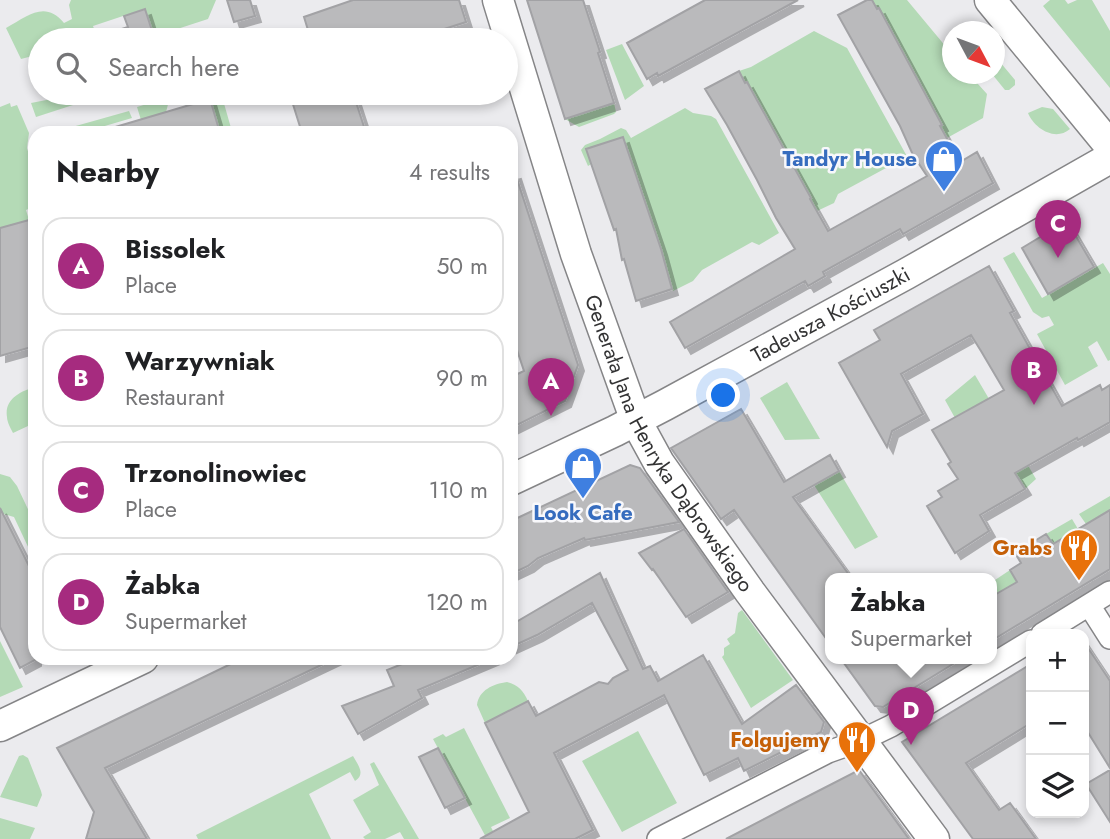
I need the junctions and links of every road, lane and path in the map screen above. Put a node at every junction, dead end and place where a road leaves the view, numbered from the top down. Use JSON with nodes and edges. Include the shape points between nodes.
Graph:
{"nodes":[{"id":1,"x":498,"y":0,"type":"edge"},
{"id":2,"x":990,"y":0,"type":"edge"},
{"id":3,"x":507,"y":28,"type":"edge"},
{"id":4,"x":518,"y":65,"type":"edge"},
{"id":5,"x":1110,"y":146,"type":"edge"},
{"id":6,"x":1110,"y":158,"type":"edge"},
{"id":7,"x":636,"y":421,"type":"junction"},
{"id":8,"x":518,"y":477,"type":"edge"},
{"id":9,"x":1110,"y":592,"type":"edge"},
{"id":10,"x":1089,"y":605,"type":"junction"},
{"id":11,"x":1050,"y":629,"type":"edge"},
{"id":12,"x":1110,"y":638,"type":"edge"},
{"id":13,"x":1026,"y":644,"type":"edge"},
{"id":14,"x":997,"y":662,"type":"edge"},
{"id":15,"x":993,"y":664,"type":"edge"},
{"id":16,"x":128,"y":665,"type":"edge"},
{"id":17,"x":0,"y":726,"type":"edge"},
{"id":18,"x":862,"y":740,"type":"junction"},
{"id":19,"x":658,"y":839,"type":"edge"},
{"id":20,"x":934,"y":839,"type":"edge"}],
"edges":[{"from":1,"to":3,"type":"street","name":"Generała Jana Henryka Dąbrowskiego"},
{"from":2,"to":5,"type":"street"},
{"from":4,"to":7,"type":"street","name":"Generała Jana Henryka Dąbrowskiego","via":[[576,254]]},
{"from":6,"to":7,"type":"street","name":"Tadeusza Kościuszki"},
{"from":7,"to":8,"type":"street","name":"Tadeusza Kościuszki"},
{"from":7,"to":18,"type":"street","name":"Generała Jana Henryka Dąbrowskiego","via":[[659,463],[758,603]]},
{"from":9,"to":10,"type":"street"},
{"from":10,"to":11,"type":"street"},
{"from":10,"to":12,"type":"street"},
{"from":13,"to":14,"type":"street"},
{"from":15,"to":18,"type":"street"},
{"from":16,"to":17,"type":"street"},
{"from":18,"to":19,"type":"street","via":[[828,752]]},
{"from":18,"to":20,"type":"street","name":"Generała Jana Henryka Dąbrowskiego"}]}
